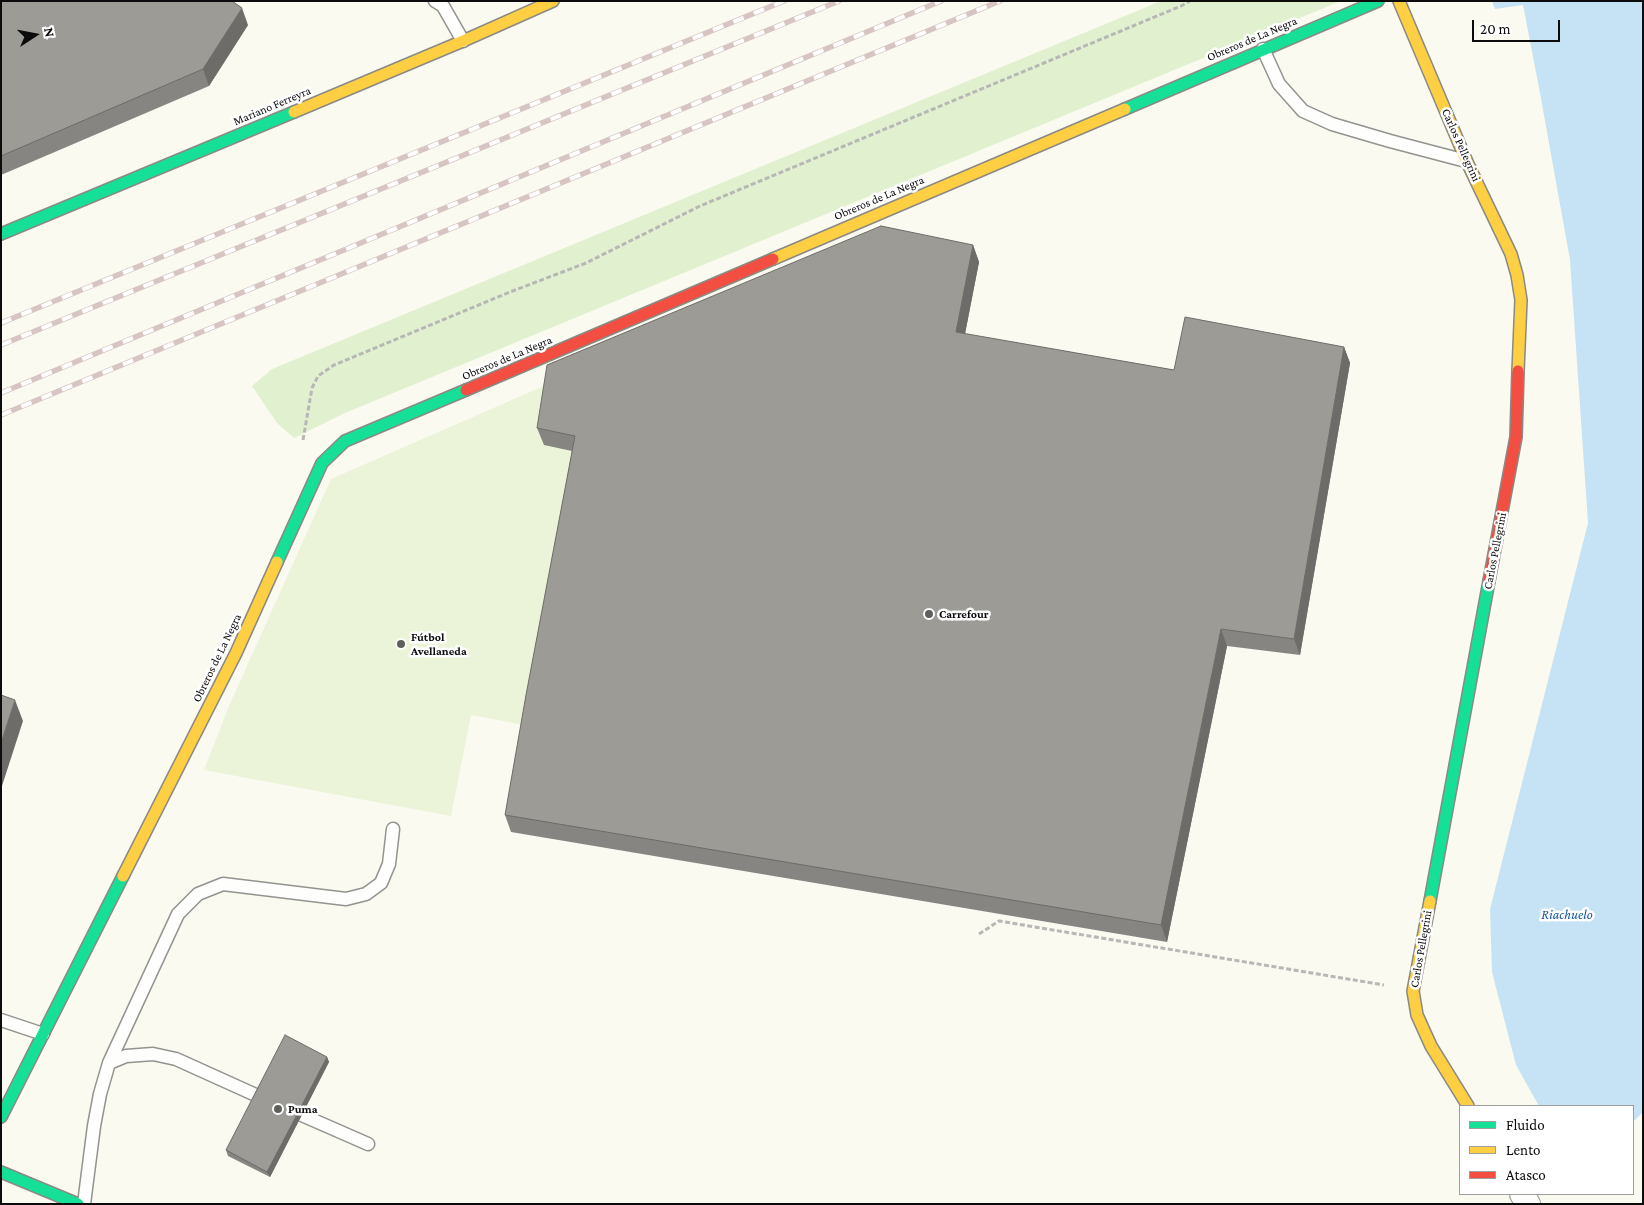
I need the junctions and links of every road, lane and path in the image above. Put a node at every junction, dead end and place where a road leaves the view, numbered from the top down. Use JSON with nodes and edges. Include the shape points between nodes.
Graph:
{"nodes":[{"id":1,"x":435,"y":1,"type":"edge"},
{"id":2,"x":553,"y":1,"type":"edge"},
{"id":3,"x":1190,"y":1,"type":"edge"},
{"id":4,"x":1378,"y":1,"type":"edge"},
{"id":5,"x":1399,"y":1,"type":"edge"},
{"id":6,"x":463,"y":41,"type":"junction"},
{"id":7,"x":1264,"y":49,"type":"junction"},
{"id":8,"x":1467,"y":162,"type":"junction"},
{"id":9,"x":1,"y":234,"type":"edge"},
{"id":10,"x":302,"y":447,"type":"dead end"},
{"id":11,"x":393,"y":830,"type":"dead end"},
{"id":12,"x":979,"y":934,"type":"dead end"},
{"id":13,"x":1413,"y":991,"type":"junction"},
{"id":14,"x":1,"y":1020,"type":"edge"},
{"id":15,"x":43,"y":1034,"type":"junction"},
{"id":16,"x":108,"y":1063,"type":"junction"},
{"id":17,"x":1467,"y":1105,"type":"edge"},
{"id":18,"x":1,"y":1117,"type":"edge"},
{"id":19,"x":368,"y":1144,"type":"dead end"},
{"id":20,"x":1,"y":1172,"type":"edge"},
{"id":21,"x":78,"y":1204,"type":"edge"},
{"id":22,"x":84,"y":1204,"type":"edge"}],
"edges":[{"from":1,"to":6,"type":"lane","via":[[443,6]]},
{"from":2,"to":6,"type":"street","name":"Mariano Ferreyra"},
{"from":3,"to":10,"type":"path","via":[[700,206],[586,263],[334,365],[318,376],[312,388]]},
{"from":4,"to":7,"type":"street","name":"Obreros de La Negra"},
{"from":5,"to":8,"type":"street","name":"Carlos Pellegrini"},
{"from":6,"to":9,"type":"street","name":"Mariano Ferreyra"},
{"from":7,"to":8,"type":"lane","via":[[1279,84],[1303,111],[1332,124]]},
{"from":7,"to":15,"type":"street","name":"Obreros de La Negra","via":[[345,441],[322,463],[314,478],[236,653]]},
{"from":8,"to":13,"type":"street","name":"Carlos Pellegrini","via":[[1511,254],[1517,275],[1521,300],[1516,437]]},
{"from":11,"to":16,"type":"lane","via":[[389,864],[382,883],[366,894],[346,899],[224,884],[198,894],[178,914]]},
{"from":12,"to":13,"type":"path","via":[[999,921]]},
{"from":13,"to":17,"type":"street","name":"Carlos Pellegrini","via":[[1417,1015],[1431,1046]]},
{"from":14,"to":15,"type":"lane"},
{"from":15,"to":18,"type":"street","name":"Obreros de La Negra"},
{"from":16,"to":19,"type":"lane","via":[[126,1056],[153,1054],[176,1060]]},
{"from":16,"to":22,"type":"lane","via":[[94,1126]]},
{"from":20,"to":21,"type":"street"}]}
